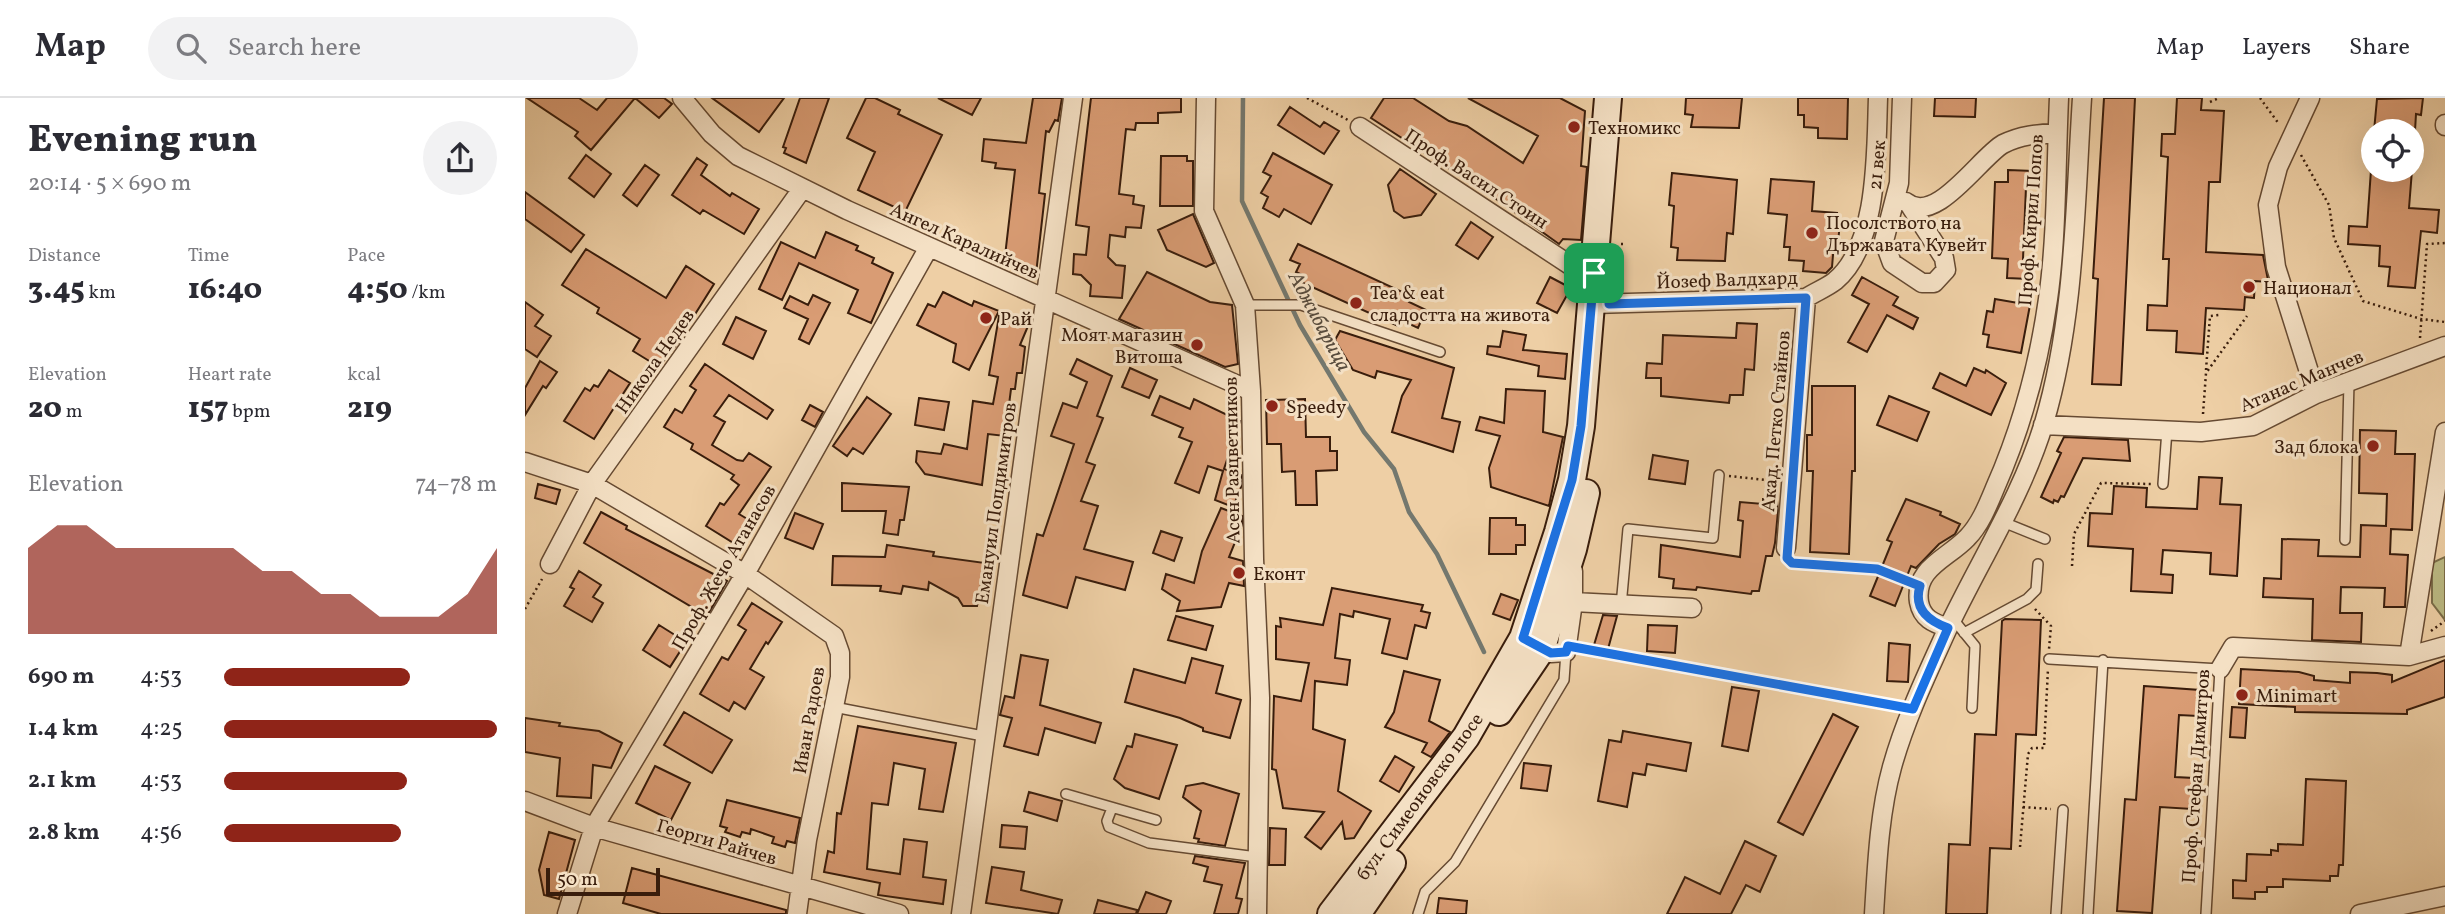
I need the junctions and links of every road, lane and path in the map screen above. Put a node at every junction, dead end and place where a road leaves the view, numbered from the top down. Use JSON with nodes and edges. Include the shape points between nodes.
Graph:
{"nodes":[{"id":1,"x":683,"y":98,"type":"edge"},
{"id":2,"x":1073,"y":98,"type":"edge"},
{"id":3,"x":1206,"y":98,"type":"edge"},
{"id":4,"x":1307,"y":98,"type":"edge"},
{"id":5,"x":1607,"y":98,"type":"edge"},
{"id":6,"x":1624,"y":98,"type":"edge"},
{"id":7,"x":1878,"y":98,"type":"edge"},
{"id":8,"x":1902,"y":98,"type":"edge"},
{"id":9,"x":2059,"y":98,"type":"edge"},
{"id":10,"x":2082,"y":98,"type":"edge"},
{"id":11,"x":2219,"y":98,"type":"edge"},
{"id":12,"x":2310,"y":98,"type":"edge"},
{"id":13,"x":2210,"y":102,"type":"dead end"},
{"id":14,"x":1360,"y":127,"type":"joint"},
{"id":15,"x":2057,"y":133,"type":"junction"},
{"id":16,"x":2305,"y":160,"type":"dead end"},
{"id":17,"x":1899,"y":183,"type":"junction"},
{"id":18,"x":802,"y":189,"type":"junction"},
{"id":19,"x":1911,"y":206,"type":"junction"},
{"id":20,"x":2445,"y":243,"type":"edge"},
{"id":21,"x":929,"y":247,"type":"junction"},
{"id":22,"x":1603,"y":273,"type":"junction"},
{"id":23,"x":1806,"y":298,"type":"junction"},
{"id":24,"x":1045,"y":299,"type":"junction"},
{"id":25,"x":1600,"y":304,"type":"junction"},
{"id":26,"x":1245,"y":305,"type":"junction"},
{"id":27,"x":2219,"y":315,"type":"dead end"},
{"id":28,"x":2247,"y":316,"type":"dead end"},
{"id":29,"x":2421,"y":319,"type":"junction"},
{"id":30,"x":2445,"y":322,"type":"edge"},
{"id":31,"x":2445,"y":346,"type":"edge"},
{"id":32,"x":1440,"y":352,"type":"dead end"},
{"id":33,"x":2418,"y":356,"type":"junction"},
{"id":34,"x":2206,"y":373,"type":"junction"},
{"id":35,"x":2349,"y":382,"type":"junction"},
{"id":36,"x":1251,"y":391,"type":"junction"},
{"id":37,"x":2316,"y":394,"type":"junction"},
{"id":38,"x":2043,"y":425,"type":"junction"},
{"id":39,"x":2167,"y":430,"type":"junction"},
{"id":40,"x":2201,"y":432,"type":"junction"},
{"id":41,"x":2445,"y":432,"type":"edge"},
{"id":42,"x":525,"y":462,"type":"edge"},
{"id":43,"x":1719,"y":475,"type":"joint"},
{"id":44,"x":1775,"y":481,"type":"dead end"},
{"id":45,"x":592,"y":484,"type":"junction"},
{"id":46,"x":2163,"y":484,"type":"joint"},
{"id":47,"x":2003,"y":522,"type":"junction"},
{"id":48,"x":2045,"y":539,"type":"dead end"},
{"id":49,"x":2345,"y":540,"type":"dead end"},
{"id":50,"x":1786,"y":548,"type":"joint"},
{"id":51,"x":1573,"y":549,"type":"junction"},
{"id":52,"x":550,"y":564,"type":"joint"},
{"id":53,"x":2038,"y":564,"type":"dead end"},
{"id":54,"x":2072,"y":566,"type":"dead end"},
{"id":55,"x":745,"y":574,"type":"junction"},
{"id":56,"x":1920,"y":586,"type":"junction"},
{"id":57,"x":2027,"y":599,"type":"junction"},
{"id":58,"x":1573,"y":602,"type":"junction"},
{"id":59,"x":1621,"y":606,"type":"junction"},
{"id":60,"x":1692,"y":608,"type":"dead end"},
{"id":61,"x":525,"y":609,"type":"edge"},
{"id":62,"x":1955,"y":627,"type":"junction"},
{"id":63,"x":1549,"y":646,"type":"junction"},
{"id":64,"x":2445,"y":646,"type":"edge"},
{"id":65,"x":2409,"y":656,"type":"junction"},
{"id":66,"x":2049,"y":659,"type":"junction"},
{"id":67,"x":2103,"y":660,"type":"junction"},
{"id":68,"x":2220,"y":669,"type":"junction"},
{"id":69,"x":834,"y":707,"type":"junction"},
{"id":70,"x":1972,"y":708,"type":"dead end"},
{"id":71,"x":1913,"y":709,"type":"junction"},
{"id":72,"x":983,"y":736,"type":"junction"},
{"id":73,"x":1066,"y":794,"type":"dead end"},
{"id":74,"x":525,"y":801,"type":"edge"},
{"id":75,"x":1112,"y":807,"type":"junction"},
{"id":76,"x":2023,"y":807,"type":"junction"},
{"id":77,"x":2063,"y":810,"type":"joint"},
{"id":78,"x":1156,"y":820,"type":"dead end"},
{"id":79,"x":594,"y":827,"type":"junction"},
{"id":80,"x":2019,"y":847,"type":"dead end"},
{"id":81,"x":1257,"y":857,"type":"junction"},
{"id":82,"x":800,"y":886,"type":"junction"},
{"id":83,"x":2445,"y":896,"type":"edge"},
{"id":84,"x":567,"y":914,"type":"edge"},
{"id":85,"x":797,"y":914,"type":"edge"},
{"id":86,"x":899,"y":914,"type":"edge"},
{"id":87,"x":961,"y":914,"type":"edge"},
{"id":88,"x":1257,"y":914,"type":"edge"},
{"id":89,"x":1331,"y":914,"type":"edge"},
{"id":90,"x":1357,"y":914,"type":"edge"},
{"id":91,"x":1418,"y":914,"type":"edge"},
{"id":92,"x":1874,"y":914,"type":"edge"},
{"id":93,"x":2056,"y":914,"type":"edge"},
{"id":94,"x":2088,"y":914,"type":"edge"},
{"id":95,"x":2206,"y":914,"type":"edge"},
{"id":96,"x":2360,"y":914,"type":"edge"}],
"edges":[{"from":1,"to":18,"type":"street","name":"Ангел Каралийчев","via":[[712,134],[738,156]]},
{"from":2,"to":24,"type":"street","name":"Емануил Попдимитров"},
{"from":3,"to":26,"type":"street","name":"Асен Разцветников","via":[[1204,211]]},
{"from":4,"to":14,"type":"path"},
{"from":5,"to":22,"type":"main road","name":"бул. Симеоновско шосе"},
{"from":6,"to":22,"type":"main road","name":"бул. Симеоновско шосе"},
{"from":7,"to":23,"type":"street","name":"Йозеф Валдхард","via":[[1875,176],[1858,248],[1836,280]]},
{"from":8,"to":17,"type":"street","name":"21 век"},
{"from":9,"to":15,"type":"street","name":"Проф. Кирил Попов"},
{"from":10,"to":38,"type":"street","via":[[2070,290]]},
{"from":11,"to":13,"type":"path"},
{"from":12,"to":37,"type":"street","via":[[2278,167],[2268,205],[2276,267]]},
{"from":14,"to":22,"type":"street","name":"Проф. Васил Стоин","via":[[1579,271]]},
{"from":15,"to":19,"type":"street","via":[[2024,135],[2000,146],[1936,204]]},
{"from":15,"to":56,"type":"street","name":"Проф. Кирил Попов","via":[[2048,299],[2009,456],[1985,512],[1967,538],[1931,566]]},
{"from":16,"to":29,"type":"path","via":[[2329,205],[2334,238],[2363,301]]},
{"from":17,"to":19,"type":"street","via":[[1901,195]]},
{"from":17,"to":19,"type":"street","name":"21 век","via":[[1884,241],[1892,263],[1922,283],[1934,283],[1943,276],[1946,264]]},
{"from":18,"to":21,"type":"street","name":"Ангел Каралийчев"},
{"from":18,"to":45,"type":"street","name":"Никола Недев"},
{"from":20,"to":29,"type":"path","via":[[2427,244]]},
{"from":21,"to":24,"type":"street","name":"Ангел Каралийчев"},
{"from":21,"to":55,"type":"street","name":"Проф. Жечо Атанасов"},
{"from":22,"to":25,"type":"main road","name":"бул. Симеоновско шосе"},
{"from":23,"to":25,"type":"street","name":"Йозеф Валдхард"},
{"from":23,"to":50,"type":"street","name":"Акад. Петко Стайнов"},
{"from":24,"to":36,"type":"street","name":"Ангел Каралийчев"},
{"from":24,"to":72,"type":"street","name":"Емануил Попдимитров"},
{"from":25,"to":51,"type":"main road","name":"бул. Симеоновско шосе","via":[[1598,429]]},
{"from":25,"to":63,"type":"main road","name":"бул. Симеоновско шосе"},
{"from":26,"to":32,"type":"lane","via":[[1301,305]]},
{"from":26,"to":36,"type":"street","name":"Асен Разцветников"},
{"from":27,"to":34,"type":"path","via":[[2210,316]]},
{"from":28,"to":34,"type":"path"},
{"from":29,"to":30,"type":"path"},
{"from":29,"to":33,"type":"path"},
{"from":31,"to":33,"type":"street","name":"Атанас Манчев"},
{"from":33,"to":35,"type":"street","name":"Атанас Манчев"},
{"from":34,"to":40,"type":"path"},
{"from":35,"to":37,"type":"street","name":"Атанас Манчев"},
{"from":35,"to":49,"type":"lane"},
{"from":36,"to":81,"type":"street","name":"Асен Разцветников","via":[[1260,698]]},
{"from":37,"to":40,"type":"street","name":"Атанас Манчев","via":[[2253,426]]},
{"from":38,"to":39,"type":"street","name":"Атанас Манчев"},
{"from":38,"to":47,"type":"street"},
{"from":39,"to":40,"type":"street","name":"Атанас Манчев"},
{"from":39,"to":46,"type":"lane"},
{"from":41,"to":65,"type":"street"},
{"from":42,"to":45,"type":"street","name":"Иван Радоев"},
{"from":43,"to":44,"type":"path"},
{"from":43,"to":59,"type":"lane","via":[[1713,538],[1628,529]]},
{"from":45,"to":52,"type":"street","name":"Никола Недев"},
{"from":45,"to":55,"type":"street","name":"Иван Радоев"},
{"from":46,"to":54,"type":"path","via":[[2101,483],[2074,534]]},
{"from":47,"to":48,"type":"lane"},
{"from":47,"to":62,"type":"street"},
{"from":50,"to":56,"type":"path","via":[[1792,563],[1877,569]]},
{"from":51,"to":58,"type":"street","name":"бул. Симеоновско шосе"},
{"from":51,"to":63,"type":"main road","name":"бул. Симеоновско шосе"},
{"from":52,"to":61,"type":"path"},
{"from":53,"to":57,"type":"lane","via":[[2036,590]]},
{"from":55,"to":69,"type":"street","name":"Иван Радоев","via":[[834,636],[840,677]]},
{"from":55,"to":79,"type":"street","name":"Проф. Жечо Атанасов"},
{"from":56,"to":62,"type":"street","via":[[1920,606],[1928,620]]},
{"from":57,"to":62,"type":"lane"},
{"from":57,"to":66,"type":"path","via":[[2051,626]]},
{"from":58,"to":59,"type":"street"},
{"from":58,"to":63,"type":"street","name":"бул. Симеоновско шосе"},
{"from":59,"to":60,"type":"street"},
{"from":62,"to":70,"type":"lane","via":[[1975,646]]},
{"from":62,"to":71,"type":"street"},
{"from":63,"to":71,"type":"path"},
{"from":63,"to":89,"type":"main road","name":"бул. Симеоновско шосе","via":[[1466,737]]},
{"from":63,"to":90,"type":"main road","name":"бул. Симеоновско шосе"},
{"from":63,"to":91,"type":"lane","via":[[1564,680],[1455,862],[1425,892]]},
{"from":64,"to":65,"type":"street","name":"Проф. Стефан Димитров"},
{"from":65,"to":68,"type":"street","name":"Проф. Стефан Димитров","via":[[2233,647]]},
{"from":66,"to":67,"type":"lane"},
{"from":66,"to":76,"type":"path","via":[[2044,748],[2032,748],[2028,754]]},
{"from":67,"to":68,"type":"lane"},
{"from":67,"to":94,"type":"lane"},
{"from":68,"to":95,"type":"lane","name":"Проф. Стефан Димитров"},
{"from":69,"to":72,"type":"lane"},
{"from":69,"to":82,"type":"street","name":"Иван Радоев"},
{"from":71,"to":92,"type":"street","via":[[1892,768]]},
{"from":72,"to":87,"type":"street","name":"Емануил Попдимитров"},
{"from":73,"to":75,"type":"lane"},
{"from":74,"to":79,"type":"street","name":"Георги Райчев"},
{"from":75,"to":78,"type":"lane"},
{"from":75,"to":81,"type":"lane","via":[[1108,827],[1128,837]]},
{"from":76,"to":77,"type":"path"},
{"from":76,"to":80,"type":"path"},
{"from":77,"to":93,"type":"lane"},
{"from":79,"to":82,"type":"street","name":"Георги Райчев"},
{"from":79,"to":84,"type":"street","name":"Проф. Жечо Атанасов"},
{"from":81,"to":88,"type":"street","name":"Асен Разцветников"},
{"from":82,"to":85,"type":"street","name":"Иван Радоев"},
{"from":82,"to":86,"type":"street","name":"Георги Райчев"},
{"from":83,"to":96,"type":"street"}]}
